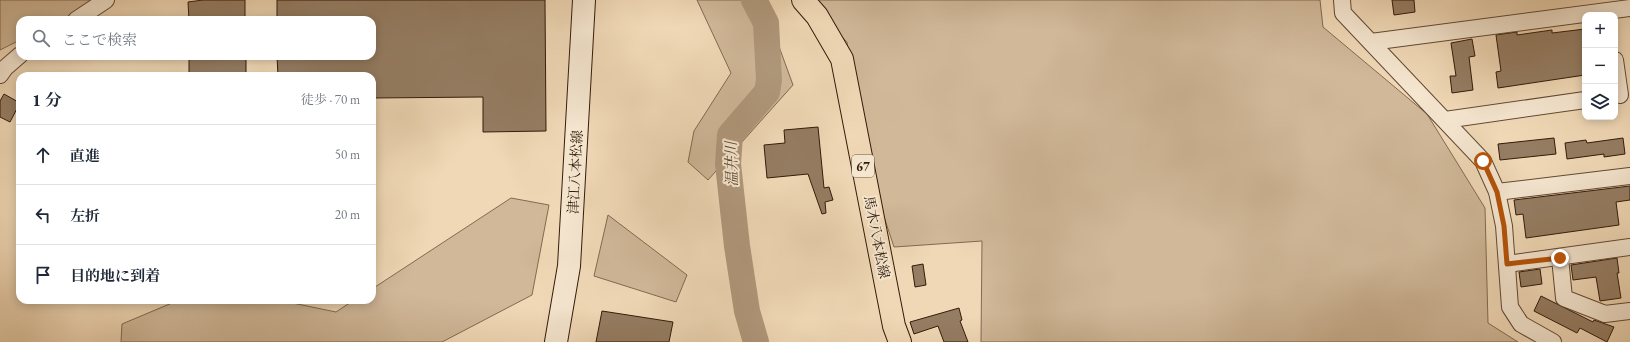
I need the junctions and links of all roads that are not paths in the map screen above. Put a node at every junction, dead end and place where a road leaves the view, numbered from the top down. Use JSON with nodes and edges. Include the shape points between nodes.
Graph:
{"nodes":[{"id":1,"x":106,"y":0,"type":"edge"},
{"id":2,"x":584,"y":0,"type":"edge"},
{"id":3,"x":802,"y":0,"type":"edge"},
{"id":4,"x":1342,"y":0,"type":"edge"},
{"id":5,"x":1630,"y":8,"type":"edge"},
{"id":6,"x":1608,"y":9,"type":"edge"},
{"id":7,"x":82,"y":16,"type":"edge"},
{"id":8,"x":1371,"y":42,"type":"junction"},
{"id":9,"x":16,"y":58,"type":"edge"},
{"id":10,"x":0,"y":75,"type":"edge"},
{"id":11,"x":1618,"y":75,"type":"edge"},
{"id":12,"x":1622,"y":95,"type":"edge"},
{"id":13,"x":1582,"y":100,"type":"edge"},
{"id":14,"x":1445,"y":120,"type":"junction"},
{"id":15,"x":1630,"y":176,"type":"edge"},
{"id":16,"x":1497,"y":192,"type":"junction"},
{"id":17,"x":1630,"y":247,"type":"edge"},
{"id":18,"x":1560,"y":258,"type":"junction"},
{"id":19,"x":1507,"y":264,"type":"junction"},
{"id":20,"x":1630,"y":311,"type":"edge"},
{"id":21,"x":556,"y":342,"type":"edge"},
{"id":22,"x":900,"y":342,"type":"edge"},
{"id":23,"x":1553,"y":342,"type":"edge"}],
"edges":[{"from":1,"to":7,"type":"street"},
{"from":2,"to":21,"type":"main road","name":"津江八本松線","via":[[569,266]]},
{"from":3,"to":22,"type":"main road","name":"馬木八本松線","number":"67","via":[[816,16],[842,59],[894,326]]},
{"from":4,"to":8,"type":"street","via":[[1343,13]]},
{"from":5,"to":6,"type":"street"},
{"from":6,"to":8,"type":"street"},
{"from":8,"to":14,"type":"street"},
{"from":9,"to":10,"type":"street"},
{"from":11,"to":12,"type":"street"},
{"from":13,"to":14,"type":"street"},
{"from":14,"to":16,"type":"street","via":[[1483,161]]},
{"from":15,"to":16,"type":"street"},
{"from":16,"to":19,"type":"street","via":[[1504,226]]},
{"from":17,"to":18,"type":"street"},
{"from":18,"to":19,"type":"street"},
{"from":18,"to":20,"type":"street","via":[[1564,298],[1606,314]]},
{"from":19,"to":23,"type":"street","via":[[1510,307],[1521,324]]}]}
